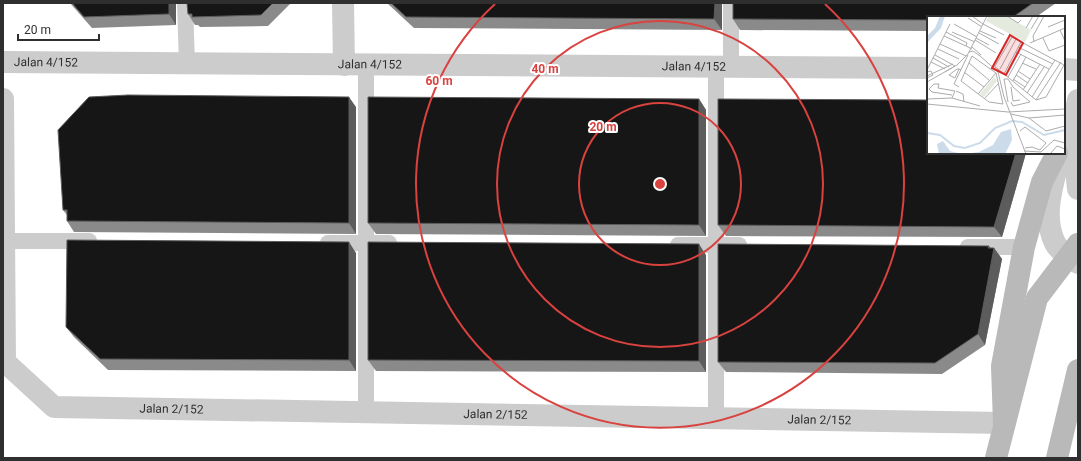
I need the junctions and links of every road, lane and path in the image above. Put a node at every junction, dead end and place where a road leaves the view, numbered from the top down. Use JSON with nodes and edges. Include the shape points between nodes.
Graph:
{"nodes":[{"id":1,"x":185,"y":3,"type":"edge"},
{"id":2,"x":343,"y":3,"type":"edge"},
{"id":3,"x":731,"y":3,"type":"edge"},
{"id":4,"x":3,"y":62,"type":"edge"},
{"id":5,"x":187,"y":64,"type":"junction"},
{"id":6,"x":344,"y":65,"type":"junction"},
{"id":7,"x":366,"y":65,"type":"junction"},
{"id":8,"x":724,"y":67,"type":"junction"},
{"id":9,"x":927,"y":68,"type":"edge"},
{"id":10,"x":1065,"y":69,"type":"edge"},
{"id":11,"x":1078,"y":70,"type":"edge"},
{"id":12,"x":3,"y":100,"type":"edge"},
{"id":13,"x":1078,"y":100,"type":"edge"},
{"id":14,"x":1068,"y":135,"type":"edge"},
{"id":15,"x":1056,"y":154,"type":"edge"},
{"id":16,"x":1061,"y":154,"type":"edge"},
{"id":17,"x":1078,"y":189,"type":"edge"},
{"id":18,"x":4,"y":240,"type":"junction"},
{"id":19,"x":106,"y":241,"type":"edge"},
{"id":20,"x":311,"y":243,"type":"edge"},
{"id":21,"x":366,"y":243,"type":"junction"},
{"id":22,"x":406,"y":243,"type":"edge"},
{"id":23,"x":660,"y":245,"type":"edge"},
{"id":24,"x":716,"y":245,"type":"junction"},
{"id":25,"x":755,"y":246,"type":"edge"},
{"id":26,"x":951,"y":247,"type":"edge"},
{"id":27,"x":1024,"y":248,"type":"junction"},
{"id":28,"x":1075,"y":254,"type":"edge"},
{"id":29,"x":1078,"y":370,"type":"edge"},
{"id":30,"x":366,"y":412,"type":"junction"},
{"id":31,"x":716,"y":417,"type":"junction"},
{"id":32,"x":1004,"y":423,"type":"junction"},
{"id":33,"x":996,"y":458,"type":"edge"},
{"id":34,"x":1057,"y":458,"type":"edge"}],
"edges":[{"from":1,"to":5,"type":"lane"},
{"from":2,"to":6,"type":"street"},
{"from":3,"to":8,"type":"lane"},
{"from":4,"to":5,"type":"street","name":"Jalan 4/152"},
{"from":5,"to":6,"type":"street","name":"Jalan 4/152"},
{"from":6,"to":7,"type":"street","name":"Jalan 4/152"},
{"from":7,"to":8,"type":"street","name":"Jalan 4/152"},
{"from":7,"to":21,"type":"lane"},
{"from":8,"to":9,"type":"street","name":"Jalan 4/152"},
{"from":8,"to":24,"type":"lane"},
{"from":10,"to":11,"type":"street"},
{"from":12,"to":18,"type":"street"},
{"from":13,"to":14,"type":"street"},
{"from":14,"to":17,"type":"street"},
{"from":15,"to":27,"type":"street","via":[[1042,182]]},
{"from":16,"to":28,"type":"street","via":[[1048,204],[1050,229],[1055,244]]},
{"from":18,"to":19,"type":"lane"},
{"from":18,"to":30,"type":"street","name":"Jalan 2/152","via":[[5,362],[54,407]]},
{"from":20,"to":21,"type":"lane"},
{"from":21,"to":22,"type":"lane"},
{"from":21,"to":30,"type":"lane"},
{"from":23,"to":24,"type":"lane"},
{"from":24,"to":25,"type":"lane"},
{"from":24,"to":31,"type":"lane"},
{"from":26,"to":27,"type":"lane"},
{"from":27,"to":32,"type":"street","via":[[1002,366]]},
{"from":28,"to":32,"type":"street","via":[[1037,298]]},
{"from":29,"to":34,"type":"street"},
{"from":30,"to":31,"type":"street","name":"Jalan 2/152"},
{"from":31,"to":32,"type":"street","name":"Jalan 2/152"},
{"from":32,"to":33,"type":"street"}]}
